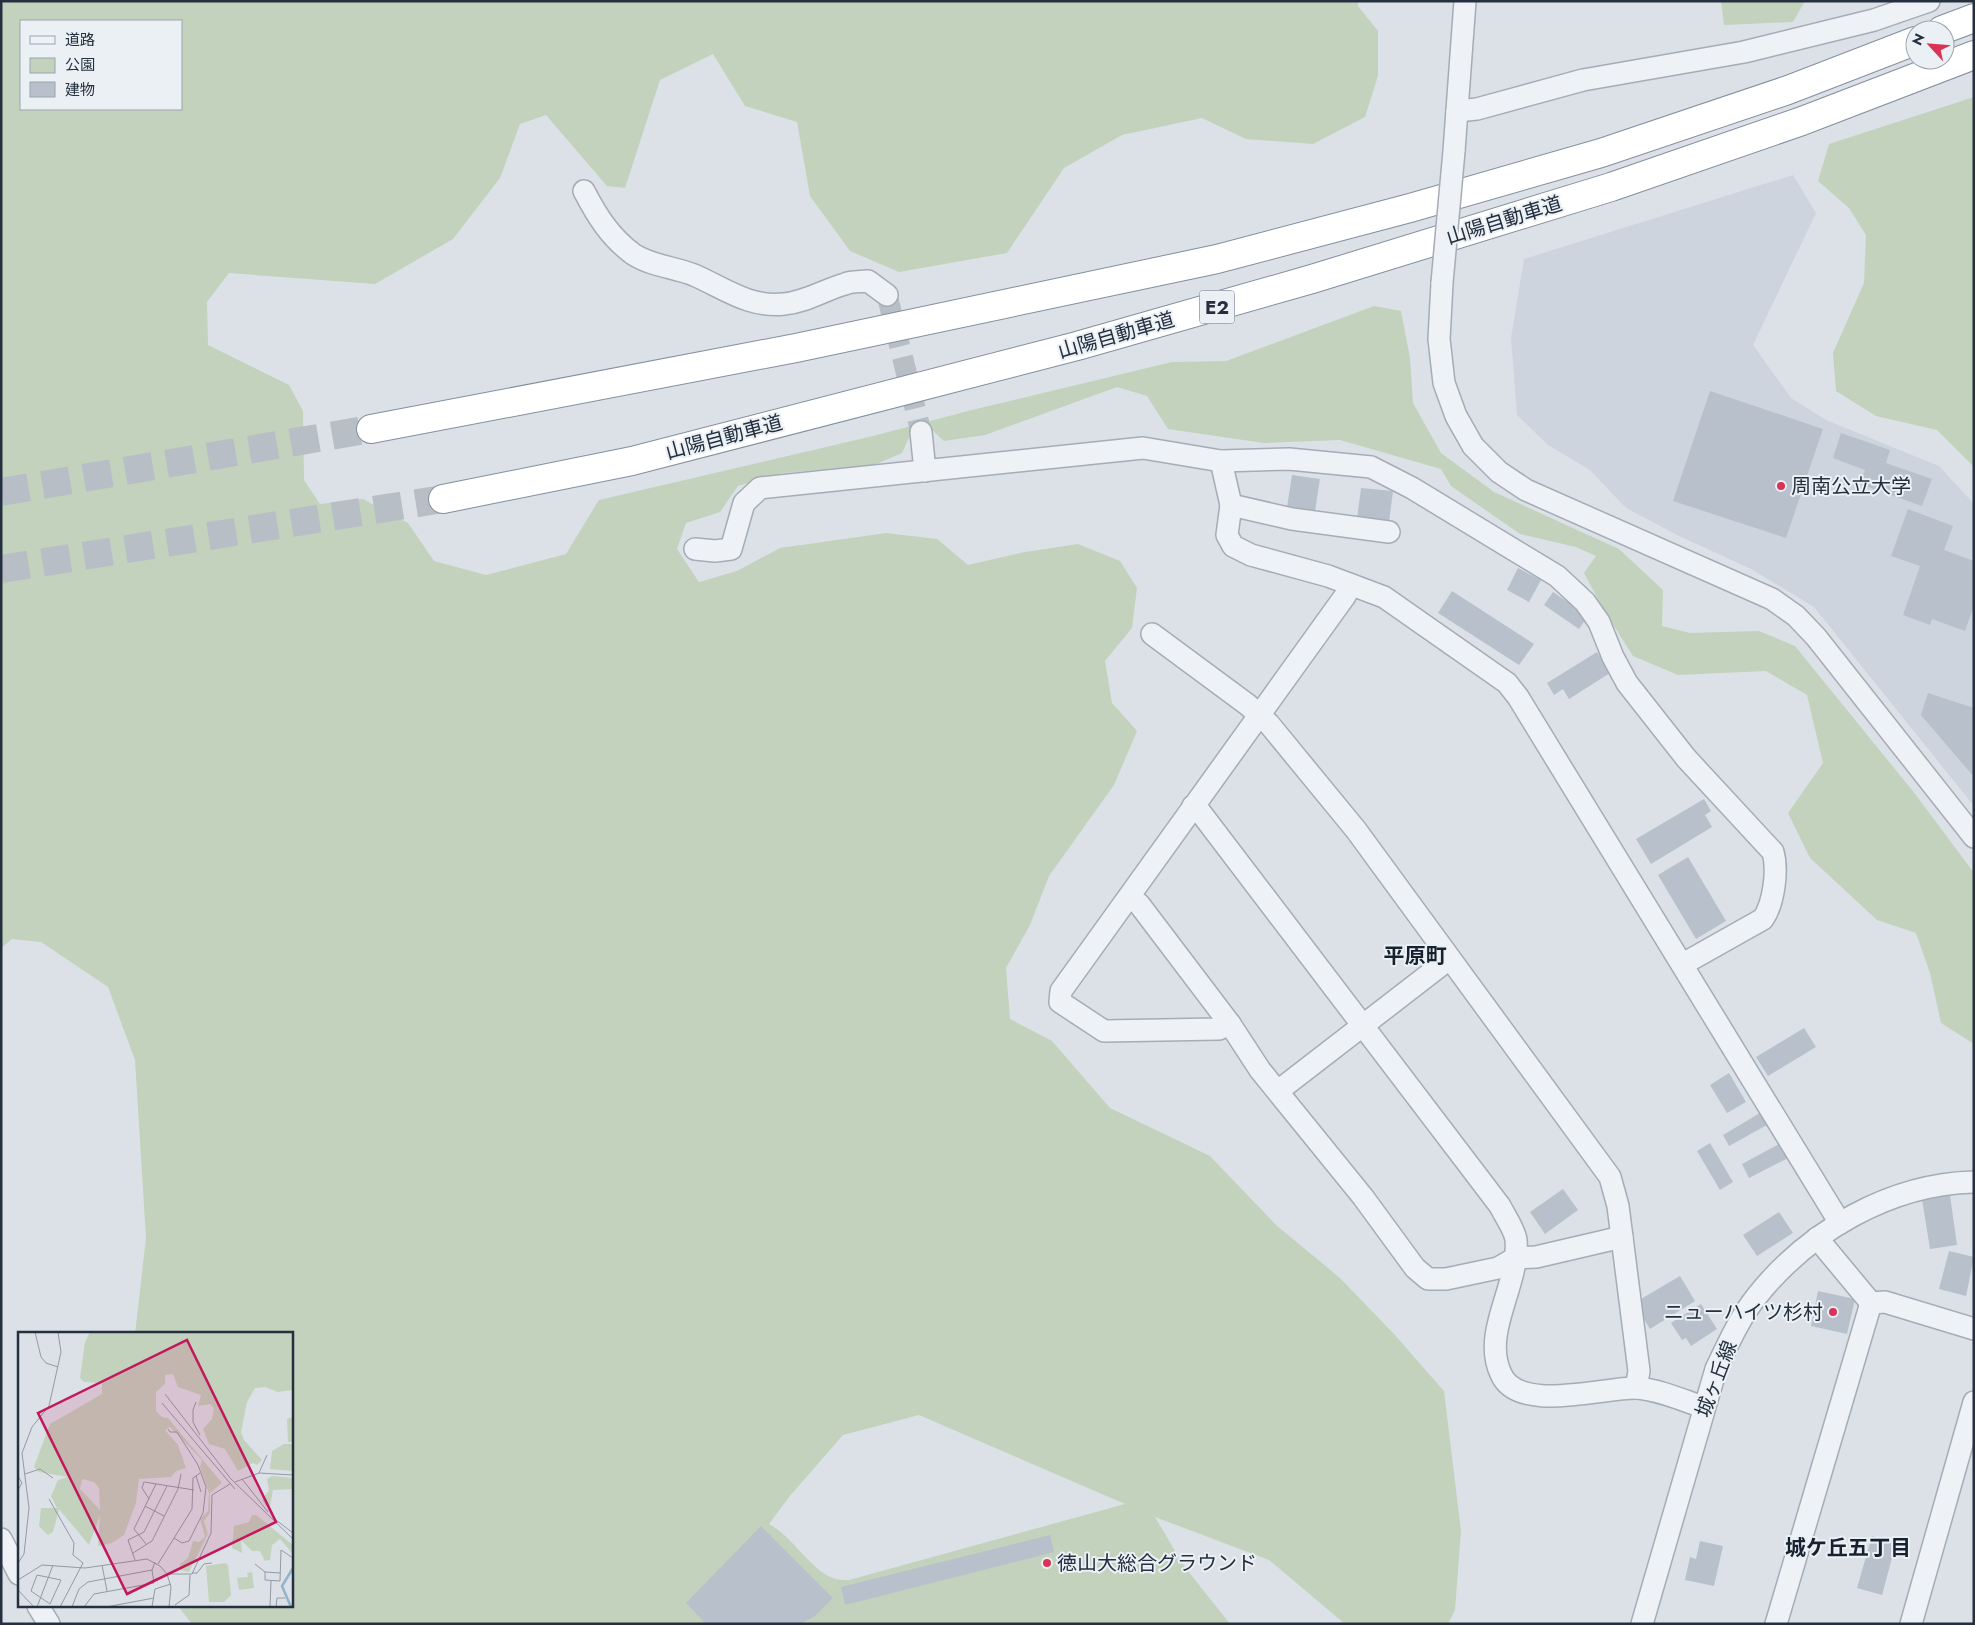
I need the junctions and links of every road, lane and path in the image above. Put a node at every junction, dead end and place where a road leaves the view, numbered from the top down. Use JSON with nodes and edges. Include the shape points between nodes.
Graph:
{"nodes":[{"id":1,"x":1465,"y":1,"type":"edge"},
{"id":2,"x":1929,"y":1,"type":"edge"},
{"id":3,"x":1974,"y":18,"type":"edge"},
{"id":4,"x":1955,"y":25,"type":"edge"},
{"id":5,"x":1905,"y":44,"type":"edge"},
{"id":6,"x":1974,"y":55,"type":"edge"},
{"id":7,"x":1457,"y":112,"type":"junction"},
{"id":8,"x":584,"y":191,"type":"dead end"},
{"id":9,"x":887,"y":295,"type":"tunnel mouth"},
{"id":10,"x":371,"y":429,"type":"tunnel mouth"},
{"id":11,"x":921,"y":432,"type":"tunnel mouth"},
{"id":12,"x":1222,"y":461,"type":"junction"},
{"id":13,"x":925,"y":471,"type":"junction"},
{"id":14,"x":443,"y":499,"type":"tunnel mouth"},
{"id":15,"x":1231,"y":505,"type":"junction"},
{"id":16,"x":1389,"y":532,"type":"dead end"},
{"id":17,"x":695,"y":549,"type":"dead end"},
{"id":18,"x":1351,"y":585,"type":"junction"},
{"id":19,"x":1152,"y":634,"type":"dead end"},
{"id":20,"x":1258,"y":714,"type":"junction"},
{"id":21,"x":1193,"y":806,"type":"junction"},
{"id":22,"x":1974,"y":837,"type":"edge"},
{"id":23,"x":1128,"y":897,"type":"junction"},
{"id":24,"x":1449,"y":959,"type":"junction"},
{"id":25,"x":1683,"y":964,"type":"junction"},
{"id":26,"x":1230,"y":1024,"type":"junction"},
{"id":27,"x":1364,"y":1024,"type":"junction"},
{"id":28,"x":1278,"y":1091,"type":"junction"},
{"id":29,"x":1973,"y":1176,"type":"edge"},
{"id":30,"x":1840,"y":1223,"type":"junction"},
{"id":31,"x":1622,"y":1238,"type":"junction"},
{"id":32,"x":1817,"y":1238,"type":"junction"},
{"id":33,"x":1516,"y":1258,"type":"junction"},
{"id":34,"x":1871,"y":1303,"type":"junction"},
{"id":35,"x":1974,"y":1328,"type":"edge"},
{"id":36,"x":1636,"y":1388,"type":"junction"},
{"id":37,"x":1974,"y":1402,"type":"edge"},
{"id":38,"x":1703,"y":1407,"type":"junction"},
{"id":39,"x":1,"y":1539,"type":"edge"},
{"id":40,"x":18,"y":1572,"type":"edge"},
{"id":41,"x":39,"y":1608,"type":"edge"},
{"id":42,"x":49,"y":1624,"type":"edge"},
{"id":43,"x":1642,"y":1624,"type":"edge"},
{"id":44,"x":1776,"y":1624,"type":"edge"},
{"id":45,"x":1911,"y":1624,"type":"edge"}],
"edges":[{"from":1,"to":7,"type":"street"},
{"from":2,"to":7,"type":"street","via":[[1874,20],[1744,52],[1583,80]]},
{"from":3,"to":4,"type":"highway"},
{"from":5,"to":10,"type":"highway","name":"山陽自動車道","number":"E2","via":[[1788,90],[1601,153],[1217,259],[796,348]]},
{"from":6,"to":14,"type":"highway","name":"山陽自動車道","number":"E2","via":[[1802,121],[1611,187],[1312,279],[1077,346],[632,461]]},
{"from":7,"to":22,"type":"street","bridge":true,"via":[[1439,339],[1444,383],[1456,416],[1473,446],[1499,472],[1526,490],[1772,599],[1796,616]]},
{"from":8,"to":9,"type":"street","via":[[597,218],[633,254],[645,261],[693,275],[744,300],[784,304],[809,299],[847,283],[868,281]]},
{"from":11,"to":13,"type":"street"},
{"from":12,"to":13,"type":"street","via":[[1143,448]]},
{"from":12,"to":15,"type":"street"},
{"from":12,"to":25,"type":"street","via":[[1289,459],[1371,468],[1412,488],[1557,576],[1585,602],[1599,622],[1627,683],[1686,758],[1773,852],[1776,861],[1769,910],[1763,918]]},
{"from":13,"to":17,"type":"street","via":[[760,488],[744,503],[731,549]]},
{"from":15,"to":16,"type":"street","via":[[1292,519]]},
{"from":15,"to":18,"type":"street","via":[[1227,535],[1233,546],[1251,555]]},
{"from":18,"to":20,"type":"street"},
{"from":18,"to":25,"type":"street","via":[[1384,596],[1507,683]]},
{"from":19,"to":20,"type":"street"},
{"from":20,"to":21,"type":"street"},
{"from":20,"to":24,"type":"street","via":[[1356,830]]},
{"from":21,"to":23,"type":"street"},
{"from":21,"to":27,"type":"street","via":[[1201,812]]},
{"from":23,"to":26,"type":"street","via":[[1139,904]]},
{"from":23,"to":26,"type":"street","via":[[1061,991],[1060,1002],[1104,1031],[1219,1029]]},
{"from":24,"to":27,"type":"street"},
{"from":24,"to":31,"type":"street","via":[[1610,1177]]},
{"from":25,"to":30,"type":"street"},
{"from":26,"to":28,"type":"street"},
{"from":27,"to":28,"type":"street"},
{"from":27,"to":33,"type":"street","via":[[1500,1206],[1516,1238]]},
{"from":28,"to":33,"type":"street","via":[[1415,1268],[1428,1279],[1446,1279],[1498,1268]]},
{"from":29,"to":30,"type":"street","name":"城ヶ丘線","via":[[1871,1206]]},
{"from":30,"to":32,"type":"street","name":"城ヶ丘線"},
{"from":31,"to":33,"type":"street","via":[[1536,1257]]},
{"from":31,"to":36,"type":"street","via":[[1639,1372]]},
{"from":32,"to":34,"type":"street"},
{"from":32,"to":38,"type":"street","name":"城ヶ丘線","via":[[1788,1262],[1756,1297],[1716,1369]]},
{"from":33,"to":36,"type":"street","via":[[1496,1338],[1495,1357],[1501,1376],[1517,1390],[1541,1397]]},
{"from":34,"to":35,"type":"street","via":[[1885,1302]]},
{"from":34,"to":44,"type":"street"},
{"from":36,"to":38,"type":"street"},
{"from":37,"to":45,"type":"street"},
{"from":38,"to":43,"type":"street","name":"城ヶ丘線"},
{"from":39,"to":40,"type":"street"},
{"from":41,"to":42,"type":"street"}]}
